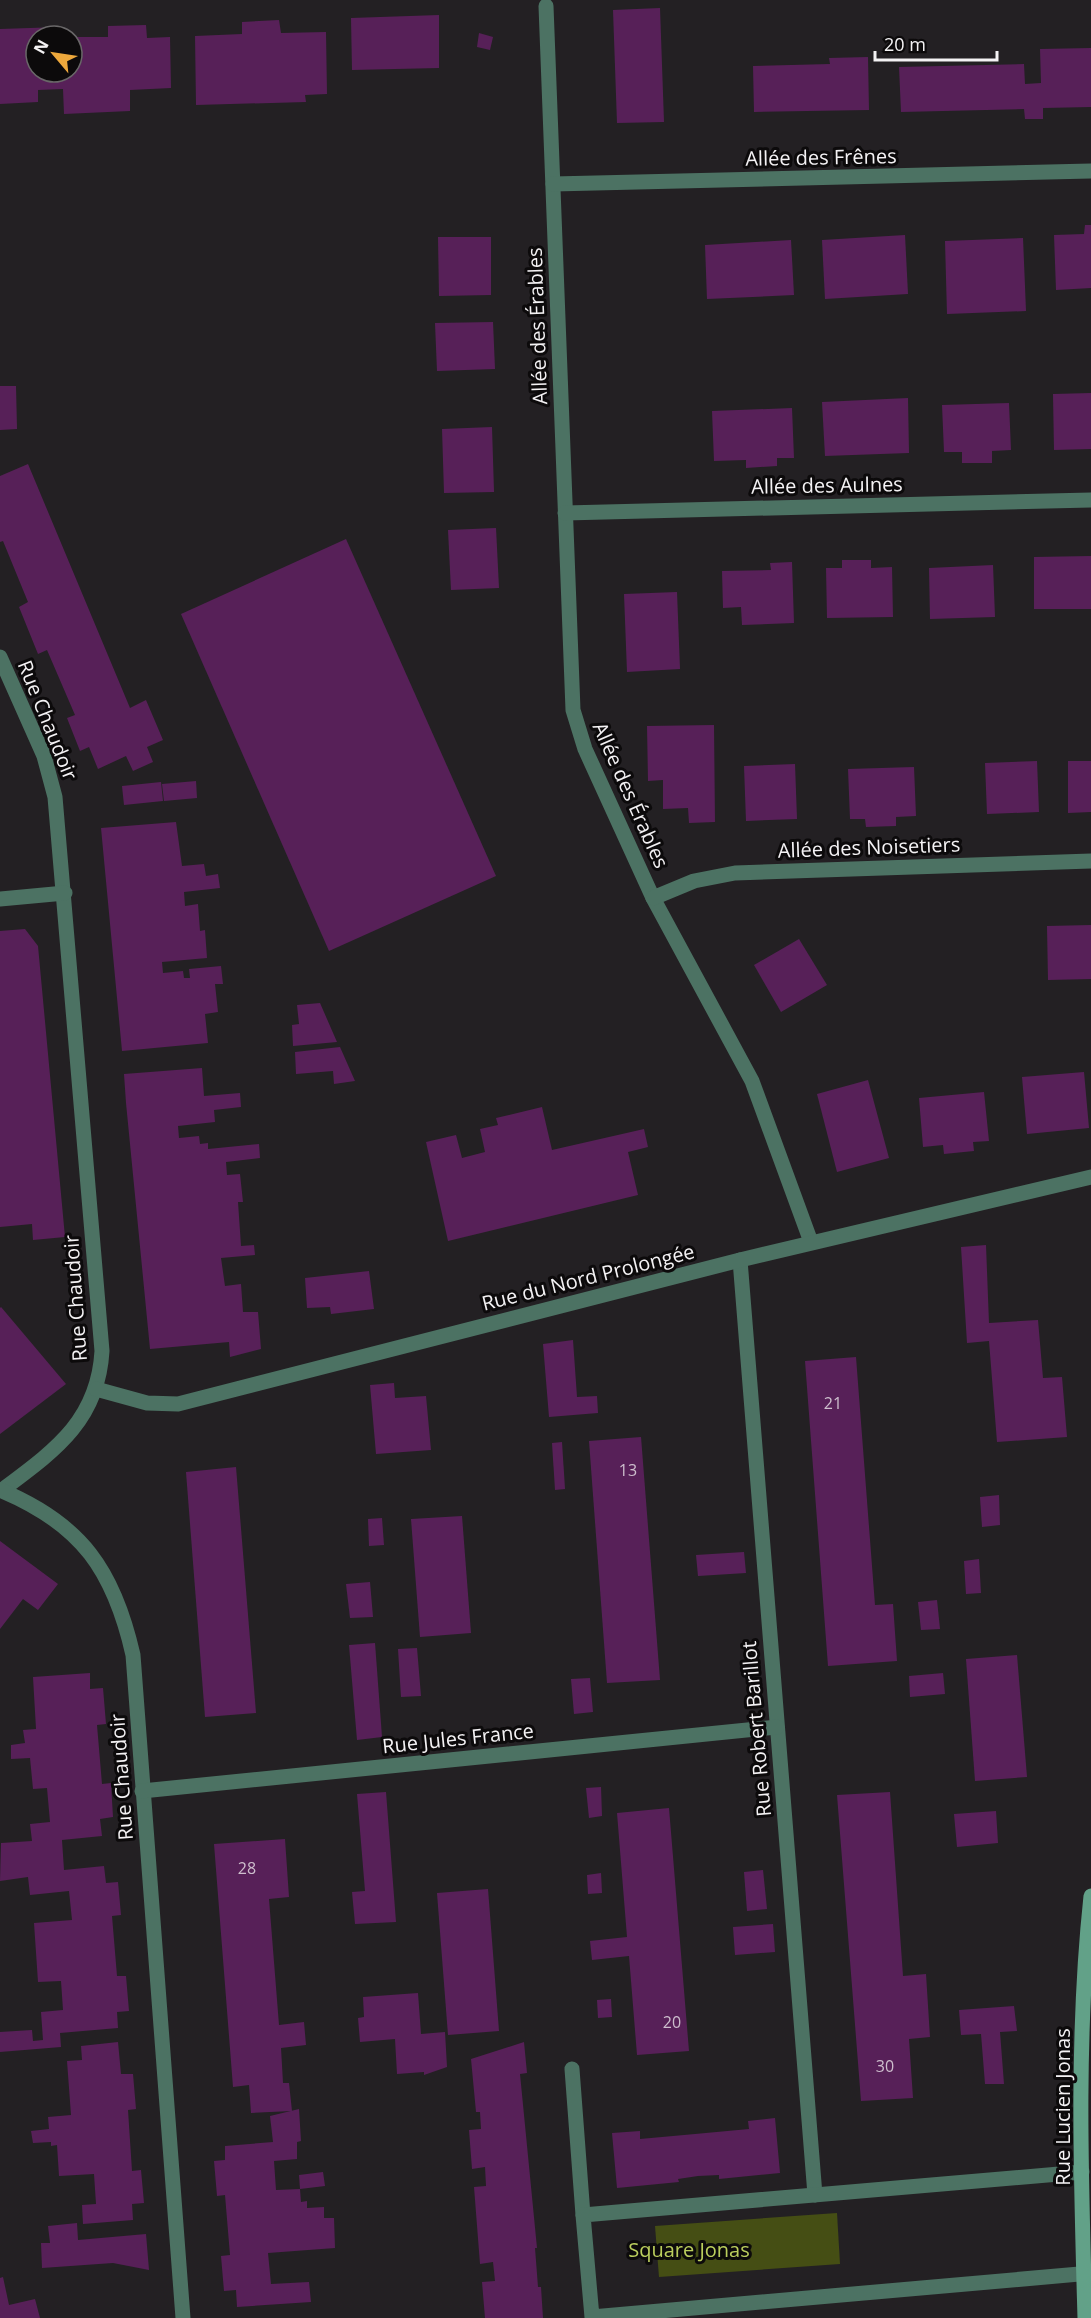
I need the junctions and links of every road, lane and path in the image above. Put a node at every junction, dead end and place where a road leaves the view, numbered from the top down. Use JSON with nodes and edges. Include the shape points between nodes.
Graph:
{"nodes":[{"id":1,"x":546,"y":6,"type":"dead end"},
{"id":2,"x":1091,"y":171,"type":"edge"},
{"id":3,"x":553,"y":184,"type":"junction"},
{"id":4,"x":1091,"y":500,"type":"edge"},
{"id":5,"x":565,"y":513,"type":"junction"},
{"id":6,"x":0,"y":657,"type":"edge"},
{"id":7,"x":1091,"y":861,"type":"edge"},
{"id":8,"x":65,"y":893,"type":"junction"},
{"id":9,"x":653,"y":898,"type":"junction"},
{"id":10,"x":0,"y":899,"type":"edge"},
{"id":11,"x":1091,"y":1177,"type":"edge"},
{"id":12,"x":811,"y":1242,"type":"junction"},
{"id":13,"x":740,"y":1260,"type":"junction"},
{"id":14,"x":96,"y":1389,"type":"junction"},
{"id":15,"x":1,"y":1490,"type":"edge"},
{"id":16,"x":777,"y":1727,"type":"junction"},
{"id":17,"x":142,"y":1791,"type":"junction"},
{"id":18,"x":1091,"y":1896,"type":"edge"},
{"id":19,"x":1087,"y":2053,"type":"edge"},
{"id":20,"x":572,"y":2070,"type":"dead end"},
{"id":21,"x":1082,"y":2172,"type":"junction"},
{"id":22,"x":815,"y":2195,"type":"junction"},
{"id":23,"x":583,"y":2215,"type":"junction"},
{"id":24,"x":1087,"y":2274,"type":"edge"},
{"id":25,"x":592,"y":2317,"type":"edge"},
{"id":26,"x":183,"y":2318,"type":"edge"},
{"id":27,"x":1085,"y":2318,"type":"edge"}],
"edges":[{"from":1,"to":3,"type":"street","name":"Allée des Érables"},
{"from":2,"to":3,"type":"street","name":"Allée des Frênes"},
{"from":3,"to":5,"type":"street","name":"Allée des Érables"},
{"from":4,"to":5,"type":"street","name":"Allée des Aulnes"},
{"from":5,"to":9,"type":"street","name":"Allée des Érables","via":[[571,693],[578,730]]},
{"from":6,"to":8,"type":"street","name":"Rue Chaudoir","via":[[50,776]]},
{"from":7,"to":9,"type":"street","name":"Allée des Noisetiers","via":[[752,871],[716,875]]},
{"from":8,"to":10,"type":"street"},
{"from":8,"to":14,"type":"street","name":"Rue Chaudoir","via":[[102,1351]]},
{"from":9,"to":12,"type":"street","name":"Allée des Érables","via":[[752,1081]]},
{"from":11,"to":12,"type":"street","name":"Rue du Nord Prolongée"},
{"from":12,"to":13,"type":"street","name":"Rue du Nord Prolongée"},
{"from":13,"to":14,"type":"street","name":"Rue du Nord Prolongée","via":[[178,1404],[147,1403]]},
{"from":13,"to":16,"type":"street","name":"Rue Robert Barillot"},
{"from":14,"to":15,"type":"street","name":"Rue Chaudoir","via":[[66,1438],[50,1455]]},
{"from":15,"to":17,"type":"street","name":"Rue Chaudoir","via":[[57,1520],[75,1535],[110,1582],[133,1655]]},
{"from":16,"to":17,"type":"street","name":"Rue Jules France"},
{"from":16,"to":22,"type":"street","name":"Rue Robert Barillot"},
{"from":17,"to":26,"type":"street","name":"Rue Chaudoir"},
{"from":18,"to":19,"type":"street","name":"Rue Lucien Jonas"},
{"from":19,"to":21,"type":"street","name":"Rue Lucien Jonas"},
{"from":20,"to":23,"type":"street"},
{"from":21,"to":22,"type":"street"},
{"from":21,"to":24,"type":"street","name":"Rue Lucien Jonas"},
{"from":22,"to":23,"type":"street"},
{"from":23,"to":25,"type":"street"},
{"from":24,"to":25,"type":"street"},
{"from":24,"to":27,"type":"street","name":"Rue Lucien Jonas"}]}
